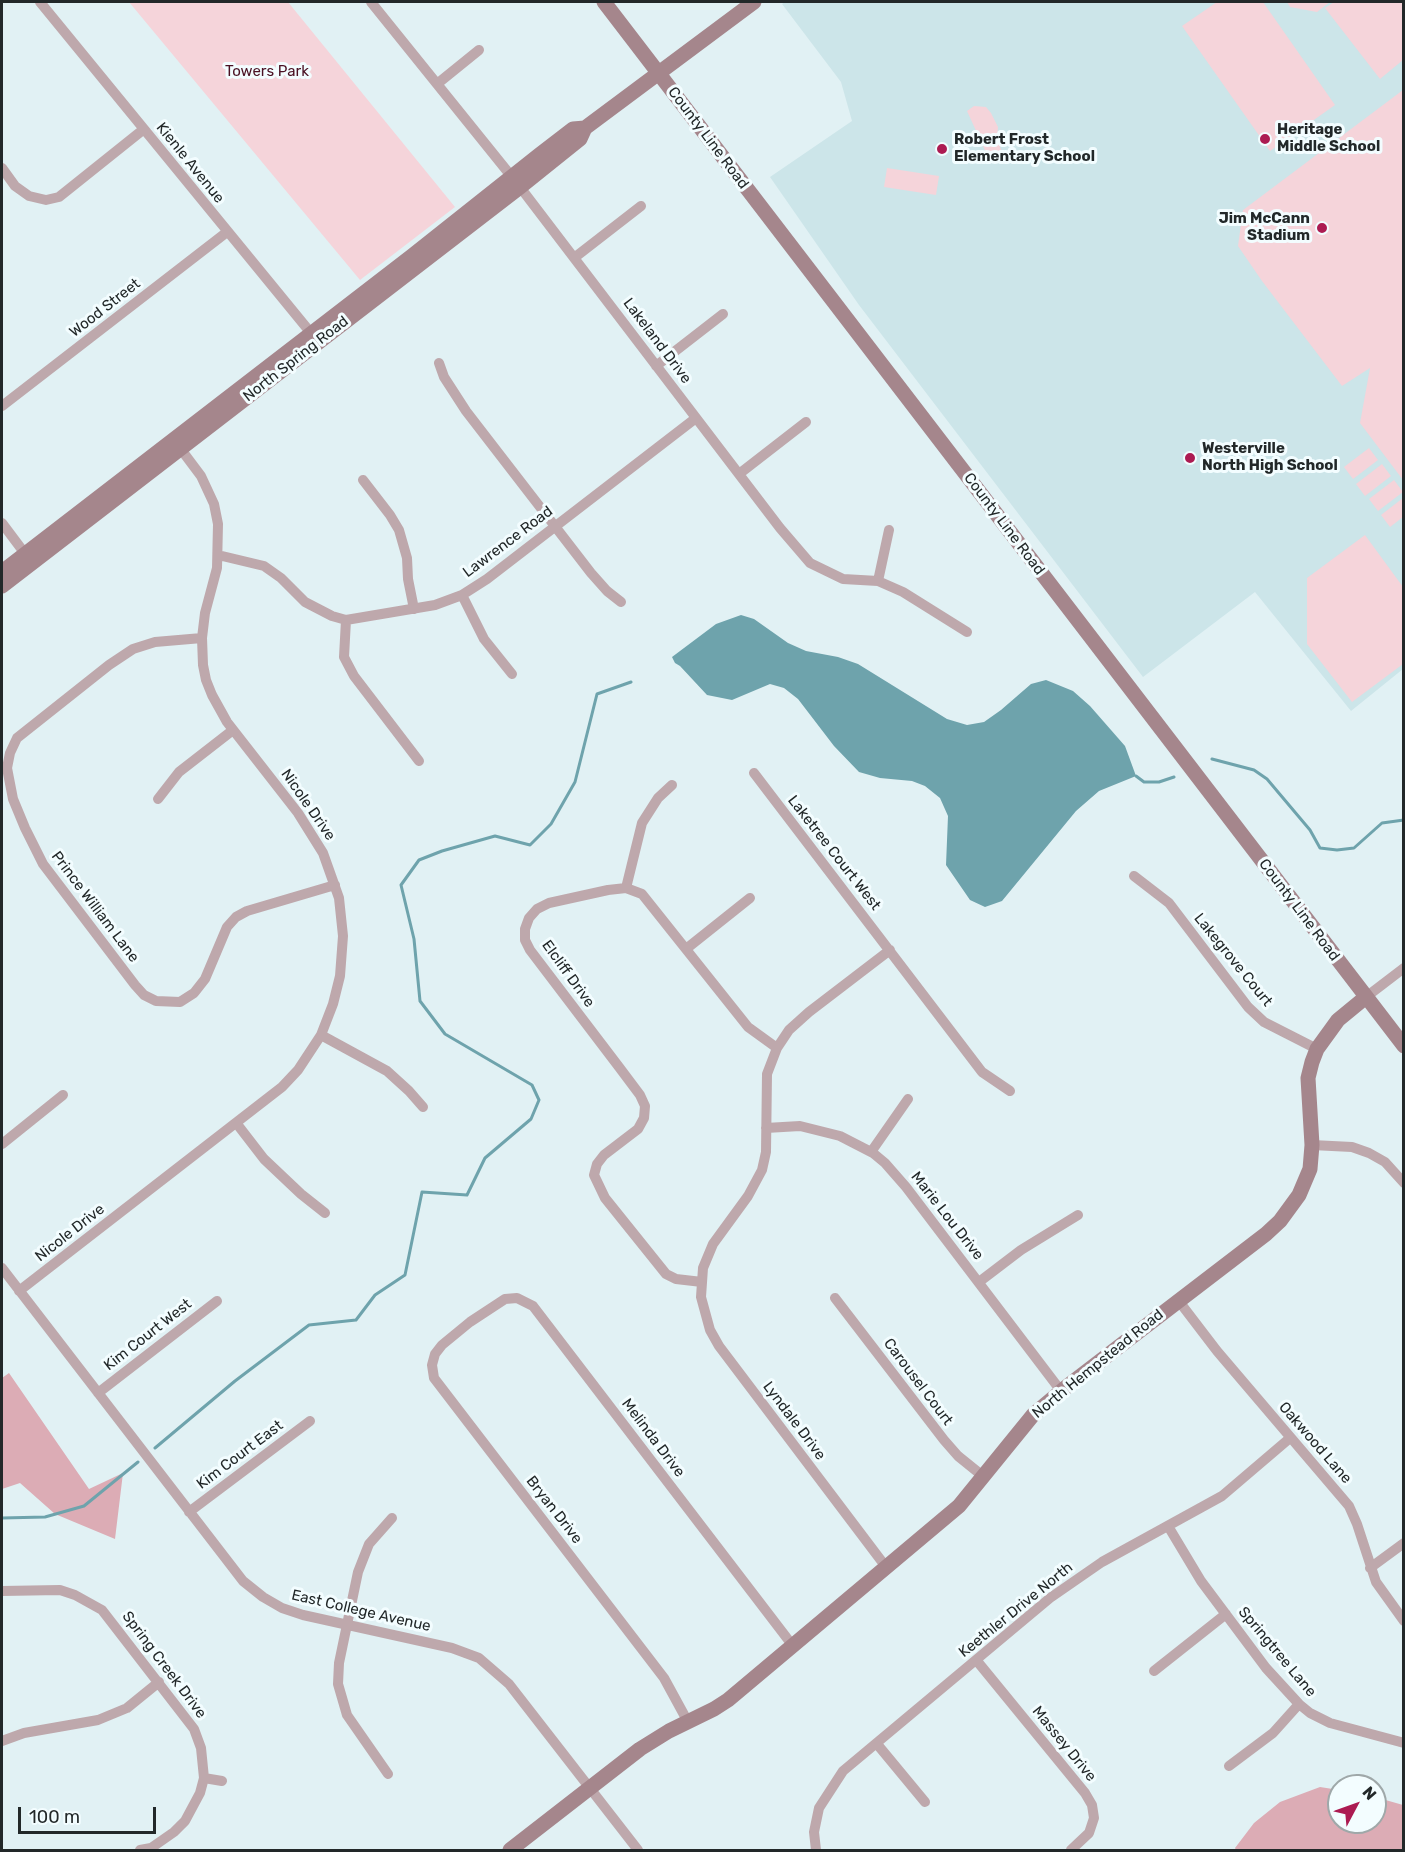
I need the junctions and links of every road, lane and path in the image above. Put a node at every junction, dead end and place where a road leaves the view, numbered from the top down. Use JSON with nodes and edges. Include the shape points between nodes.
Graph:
{"nodes":[{"id":1,"x":40,"y":2,"type":"edge"},
{"id":2,"x":371,"y":2,"type":"edge"},
{"id":3,"x":604,"y":2,"type":"edge"},
{"id":4,"x":754,"y":2,"type":"edge"},
{"id":5,"x":479,"y":50,"type":"dead end"},
{"id":6,"x":659,"y":74,"type":"junction"},
{"id":7,"x":437,"y":84,"type":"junction"},
{"id":8,"x":144,"y":129,"type":"junction"},
{"id":9,"x":2,"y":168,"type":"edge"},
{"id":10,"x":516,"y":182,"type":"junction"},
{"id":11,"x":641,"y":206,"type":"dead end"},
{"id":12,"x":227,"y":232,"type":"junction"},
{"id":13,"x":574,"y":258,"type":"junction"},
{"id":14,"x":723,"y":314,"type":"dead end"},
{"id":15,"x":314,"y":338,"type":"junction"},
{"id":16,"x":439,"y":363,"type":"dead end"},
{"id":17,"x":656,"y":366,"type":"junction"},
{"id":18,"x":2,"y":406,"type":"edge"},
{"id":19,"x":696,"y":418,"type":"junction"},
{"id":20,"x":806,"y":422,"type":"dead end"},
{"id":21,"x":176,"y":444,"type":"junction"},
{"id":22,"x":739,"y":474,"type":"junction"},
{"id":23,"x":363,"y":480,"type":"dead end"},
{"id":24,"x":2,"y":523,"type":"edge"},
{"id":25,"x":555,"y":526,"type":"junction"},
{"id":26,"x":889,"y":530,"type":"dead end"},
{"id":27,"x":218,"y":555,"type":"junction"},
{"id":28,"x":28,"y":558,"type":"junction"},
{"id":29,"x":2,"y":572,"type":"edge"},
{"id":30,"x":878,"y":581,"type":"junction"},
{"id":31,"x":2,"y":586,"type":"edge"},
{"id":32,"x":462,"y":595,"type":"junction"},
{"id":33,"x":621,"y":602,"type":"dead end"},
{"id":34,"x":414,"y":609,"type":"junction"},
{"id":35,"x":346,"y":620,"type":"junction"},
{"id":36,"x":967,"y":632,"type":"dead end"},
{"id":37,"x":202,"y":638,"type":"junction"},
{"id":38,"x":512,"y":675,"type":"dead end"},
{"id":39,"x":233,"y":730,"type":"junction"},
{"id":40,"x":419,"y":761,"type":"dead end"},
{"id":41,"x":754,"y":774,"type":"dead end"},
{"id":42,"x":672,"y":785,"type":"dead end"},
{"id":43,"x":158,"y":799,"type":"dead end"},
{"id":44,"x":1134,"y":876,"type":"dead end"},
{"id":45,"x":335,"y":885,"type":"junction"},
{"id":46,"x":626,"y":888,"type":"junction"},
{"id":47,"x":750,"y":898,"type":"dead end"},
{"id":48,"x":686,"y":949,"type":"junction"},
{"id":49,"x":890,"y":950,"type":"junction"},
{"id":50,"x":1404,"y":968,"type":"edge"},
{"id":51,"x":1366,"y":997,"type":"junction"},
{"id":52,"x":321,"y":1035,"type":"junction"},
{"id":53,"x":1404,"y":1046,"type":"edge"},
{"id":54,"x":777,"y":1048,"type":"junction"},
{"id":55,"x":1317,"y":1048,"type":"junction"},
{"id":56,"x":1010,"y":1091,"type":"dead end"},
{"id":57,"x":63,"y":1095,"type":"dead end"},
{"id":58,"x":908,"y":1099,"type":"dead end"},
{"id":59,"x":423,"y":1107,"type":"dead end"},
{"id":60,"x":237,"y":1124,"type":"junction"},
{"id":61,"x":766,"y":1128,"type":"junction"},
{"id":62,"x":2,"y":1144,"type":"edge"},
{"id":63,"x":1312,"y":1145,"type":"junction"},
{"id":64,"x":871,"y":1152,"type":"junction"},
{"id":65,"x":1404,"y":1183,"type":"edge"},
{"id":66,"x":325,"y":1213,"type":"dead end"},
{"id":67,"x":1078,"y":1215,"type":"dead end"},
{"id":68,"x":2,"y":1268,"type":"edge"},
{"id":69,"x":702,"y":1282,"type":"junction"},
{"id":70,"x":979,"y":1282,"type":"junction"},
{"id":71,"x":19,"y":1291,"type":"junction"},
{"id":72,"x":835,"y":1298,"type":"dead end"},
{"id":73,"x":1178,"y":1300,"type":"junction"},
{"id":74,"x":216,"y":1301,"type":"dead end"},
{"id":75,"x":470,"y":1322,"type":"joint"},
{"id":76,"x":1061,"y":1391,"type":"junction"},
{"id":77,"x":98,"y":1393,"type":"junction"},
{"id":78,"x":310,"y":1421,"type":"dead end"},
{"id":79,"x":1290,"y":1438,"type":"junction"},
{"id":80,"x":984,"y":1477,"type":"junction"},
{"id":81,"x":189,"y":1512,"type":"junction"},
{"id":82,"x":392,"y":1518,"type":"dead end"},
{"id":83,"x":1168,"y":1526,"type":"junction"},
{"id":84,"x":1404,"y":1543,"type":"edge"},
{"id":85,"x":886,"y":1567,"type":"junction"},
{"id":86,"x":1370,"y":1568,"type":"junction"},
{"id":87,"x":2,"y":1590,"type":"edge"},
{"id":88,"x":1226,"y":1614,"type":"junction"},
{"id":89,"x":1404,"y":1621,"type":"edge"},
{"id":90,"x":348,"y":1624,"type":"junction"},
{"id":91,"x":793,"y":1646,"type":"junction"},
{"id":92,"x":977,"y":1660,"type":"junction"},
{"id":93,"x":1154,"y":1671,"type":"dead end"},
{"id":94,"x":159,"y":1682,"type":"junction"},
{"id":95,"x":1299,"y":1704,"type":"junction"},
{"id":96,"x":688,"y":1722,"type":"junction"},
{"id":97,"x":2,"y":1741,"type":"edge"},
{"id":98,"x":1404,"y":1743,"type":"edge"},
{"id":99,"x":877,"y":1744,"type":"junction"},
{"id":100,"x":1229,"y":1766,"type":"dead end"},
{"id":101,"x":388,"y":1774,"type":"dead end"},
{"id":102,"x":204,"y":1778,"type":"junction"},
{"id":103,"x":222,"y":1781,"type":"dead end"},
{"id":104,"x":590,"y":1789,"type":"junction"},
{"id":105,"x":925,"y":1802,"type":"dead end"},
{"id":106,"x":140,"y":1851,"type":"edge"},
{"id":107,"x":510,"y":1851,"type":"edge"},
{"id":108,"x":638,"y":1851,"type":"edge"},
{"id":109,"x":816,"y":1851,"type":"edge"},
{"id":110,"x":1071,"y":1851,"type":"edge"}],
"edges":[{"from":1,"to":8,"type":"street","name":"Kienle Avenue"},
{"from":2,"to":7,"type":"street","name":"Lakeland Drive"},
{"from":3,"to":6,"type":"main road","name":"County Line Road"},
{"from":4,"to":6,"type":"main road","name":"North Spring Road"},
{"from":5,"to":7,"type":"street"},
{"from":6,"to":10,"type":"main road","name":"North Spring Road","via":[[585,128],[580,139]]},
{"from":6,"to":51,"type":"main road","name":"County Line Road"},
{"from":7,"to":10,"type":"street","name":"Lakeland Drive"},
{"from":8,"to":9,"type":"street","via":[[59,197],[46,200],[29,196],[15,186]]},
{"from":8,"to":12,"type":"street","name":"Kienle Avenue"},
{"from":10,"to":13,"type":"street","name":"Lakeland Drive"},
{"from":10,"to":15,"type":"main road","name":"North Spring Road"},
{"from":11,"to":13,"type":"street"},
{"from":12,"to":15,"type":"street","name":"Kienle Avenue"},
{"from":12,"to":18,"type":"street","name":"Wood Street"},
{"from":13,"to":17,"type":"street","name":"Lakeland Drive"},
{"from":14,"to":17,"type":"street"},
{"from":15,"to":21,"type":"main road","name":"North Spring Road"},
{"from":16,"to":25,"type":"street","via":[[466,411]]},
{"from":17,"to":19,"type":"street","name":"Lakeland Drive"},
{"from":19,"to":22,"type":"street","name":"Lakeland Drive"},
{"from":19,"to":25,"type":"street","name":"Lawrence Road"},
{"from":20,"to":22,"type":"street"},
{"from":21,"to":27,"type":"street","name":"Nicole Drive","via":[[201,476],[214,504]]},
{"from":21,"to":28,"type":"main road","name":"North Spring Road"},
{"from":22,"to":30,"type":"street","name":"Lakeland Drive","via":[[810,563],[843,579]]},
{"from":23,"to":34,"type":"street","via":[[399,530]]},
{"from":24,"to":28,"type":"street"},
{"from":25,"to":32,"type":"street","name":"Lawrence Road"},
{"from":25,"to":33,"type":"street","via":[[600,585]]},
{"from":26,"to":30,"type":"street"},
{"from":27,"to":35,"type":"street","via":[[264,566],[305,602]]},
{"from":27,"to":37,"type":"street","name":"Nicole Drive"},
{"from":28,"to":29,"type":"main road","name":"North Spring Road"},
{"from":28,"to":31,"type":"main road","name":"North Spring Road"},
{"from":30,"to":36,"type":"street","name":"Lakeland Drive"},
{"from":32,"to":34,"type":"street","name":"Lawrence Road"},
{"from":32,"to":38,"type":"street","via":[[484,639]]},
{"from":34,"to":35,"type":"street","name":"Lawrence Road"},
{"from":35,"to":40,"type":"street","via":[[344,657],[354,676]]},
{"from":37,"to":39,"type":"street","name":"Nicole Drive","via":[[206,680]]},
{"from":37,"to":45,"type":"street","name":"Prince William Lane","via":[[155,642],[134,649],[17,738],[7,768],[13,799],[43,864],[135,985],[156,1001],[180,1002],[194,993],[205,979],[227,927],[236,917]]},
{"from":39,"to":43,"type":"street","via":[[179,772]]},
{"from":39,"to":45,"type":"street","name":"Nicole Drive","via":[[312,833]]},
{"from":41,"to":49,"type":"street","name":"Laketree Court West"},
{"from":42,"to":46,"type":"street","via":[[642,823]]},
{"from":44,"to":55,"type":"street","name":"Lakegrove Court","via":[[1169,903],[1248,1007],[1264,1022]]},
{"from":45,"to":52,"type":"street","name":"Nicole Drive","via":[[343,949],[333,1004]]},
{"from":46,"to":48,"type":"street","via":[[642,894]]},
{"from":46,"to":69,"type":"street","name":"Elcliff Drive","via":[[549,903],[537,909],[529,918],[525,940],[645,1106],[638,1129],[597,1164],[594,1175],[605,1198],[666,1275]]},
{"from":47,"to":48,"type":"street"},
{"from":48,"to":54,"type":"street","via":[[748,1027]]},
{"from":49,"to":54,"type":"street","name":"Lyndale Drive","via":[[809,1012]]},
{"from":49,"to":56,"type":"street","name":"Laketree Court West","via":[[982,1072]]},
{"from":50,"to":51,"type":"street"},
{"from":51,"to":53,"type":"main road","name":"County Line Road"},
{"from":51,"to":55,"type":"main road","name":"North Hempstead Road","via":[[1338,1020]]},
{"from":52,"to":59,"type":"street","via":[[387,1071]]},
{"from":52,"to":60,"type":"street","name":"Nicole Drive","via":[[282,1087]]},
{"from":54,"to":61,"type":"street","name":"Lyndale Drive","via":[[767,1074]]},
{"from":55,"to":63,"type":"main road","name":"North Hempstead Road","via":[[1308,1078]]},
{"from":57,"to":62,"type":"street"},
{"from":58,"to":64,"type":"street"},
{"from":60,"to":66,"type":"street","via":[[264,1160]]},
{"from":60,"to":71,"type":"street","name":"Nicole Drive"},
{"from":61,"to":64,"type":"street","name":"Marie Lou Drive","via":[[800,1126],[840,1136]]},
{"from":61,"to":69,"type":"street","name":"Lyndale Drive","via":[[762,1170],[712,1244]]},
{"from":63,"to":65,"type":"street","via":[[1352,1147],[1370,1153],[1385,1162]]},
{"from":63,"to":73,"type":"main road","name":"North Hempstead Road","via":[[1304,1188],[1280,1221]]},
{"from":64,"to":70,"type":"street","name":"Marie Lou Drive","via":[[906,1187]]},
{"from":67,"to":70,"type":"street"},
{"from":68,"to":71,"type":"street","name":"East College Avenue"},
{"from":69,"to":85,"type":"street","name":"Lyndale Drive","via":[[701,1297],[719,1346]]},
{"from":70,"to":76,"type":"street","name":"Marie Lou Drive"},
{"from":71,"to":77,"type":"street","name":"East College Avenue"},
{"from":72,"to":80,"type":"street","name":"Carousel Court","via":[[944,1440]]},
{"from":73,"to":76,"type":"main road","name":"North Hempstead Road"},
{"from":73,"to":79,"type":"street","name":"Oakwood Lane"},
{"from":74,"to":77,"type":"street","name":"Kim Court West"},
{"from":75,"to":91,"type":"street","name":"Melinda Drive","via":[[505,1299],[517,1298],[533,1306]]},
{"from":75,"to":96,"type":"street","name":"Bryan Drive","via":[[435,1354],[434,1378],[664,1678]]},
{"from":76,"to":80,"type":"main road","name":"North Hempstead Road","via":[[1021,1428]]},
{"from":77,"to":81,"type":"street","name":"East College Avenue"},
{"from":78,"to":81,"type":"street","name":"Kim Court East"},
{"from":79,"to":83,"type":"street","name":"Keethler Drive North","via":[[1222,1496]]},
{"from":79,"to":86,"type":"street","name":"Oakwood Lane","via":[[1349,1506]]},
{"from":80,"to":85,"type":"main road","name":"North Hempstead Road","via":[[959,1506]]},
{"from":81,"to":90,"type":"street","name":"East College Avenue","via":[[243,1581],[263,1597],[293,1612]]},
{"from":82,"to":90,"type":"street","via":[[369,1544],[358,1572]]},
{"from":83,"to":88,"type":"street","name":"Springtree Lane"},
{"from":83,"to":92,"type":"street","name":"Keethler Drive North","via":[[1102,1562],[1050,1598]]},
{"from":84,"to":86,"type":"street"},
{"from":85,"to":91,"type":"main road","name":"North Hempstead Road"},
{"from":86,"to":89,"type":"street","name":"Oakwood Lane"},
{"from":87,"to":94,"type":"street","name":"Spring Creek Drive","via":[[60,1590],[90,1602],[113,1621]]},
{"from":88,"to":93,"type":"street"},
{"from":88,"to":95,"type":"street","name":"Springtree Lane"},
{"from":90,"to":101,"type":"street","via":[[339,1663],[342,1700],[346,1715]]},
{"from":90,"to":104,"type":"street","name":"East College Avenue","via":[[479,1658],[510,1684]]},
{"from":91,"to":96,"type":"main road","name":"North Hempstead Road","via":[[728,1700]]},
{"from":92,"to":99,"type":"street","name":"Keethler Drive North"},
{"from":92,"to":110,"type":"street","name":"Massey Drive","via":[[1092,1804],[1094,1818],[1089,1833]]},
{"from":94,"to":97,"type":"street","via":[[127,1708],[98,1720],[35,1730]]},
{"from":94,"to":102,"type":"street","name":"Spring Creek Drive","via":[[194,1729],[201,1748]]},
{"from":95,"to":98,"type":"street","name":"Springtree Lane","via":[[1330,1724]]},
{"from":95,"to":100,"type":"street","via":[[1273,1733]]},
{"from":96,"to":104,"type":"main road","name":"North Hempstead Road","via":[[645,1746]]},
{"from":99,"to":105,"type":"street"},
{"from":99,"to":109,"type":"street","name":"Keethler Drive North","via":[[843,1771],[819,1808],[814,1832]]},
{"from":102,"to":103,"type":"street"},
{"from":102,"to":106,"type":"street","name":"Spring Creek Drive","via":[[185,1821],[160,1842]]},
{"from":104,"to":107,"type":"main road","name":"North Hempstead Road"},
{"from":104,"to":108,"type":"street","name":"East College Avenue"}]}
